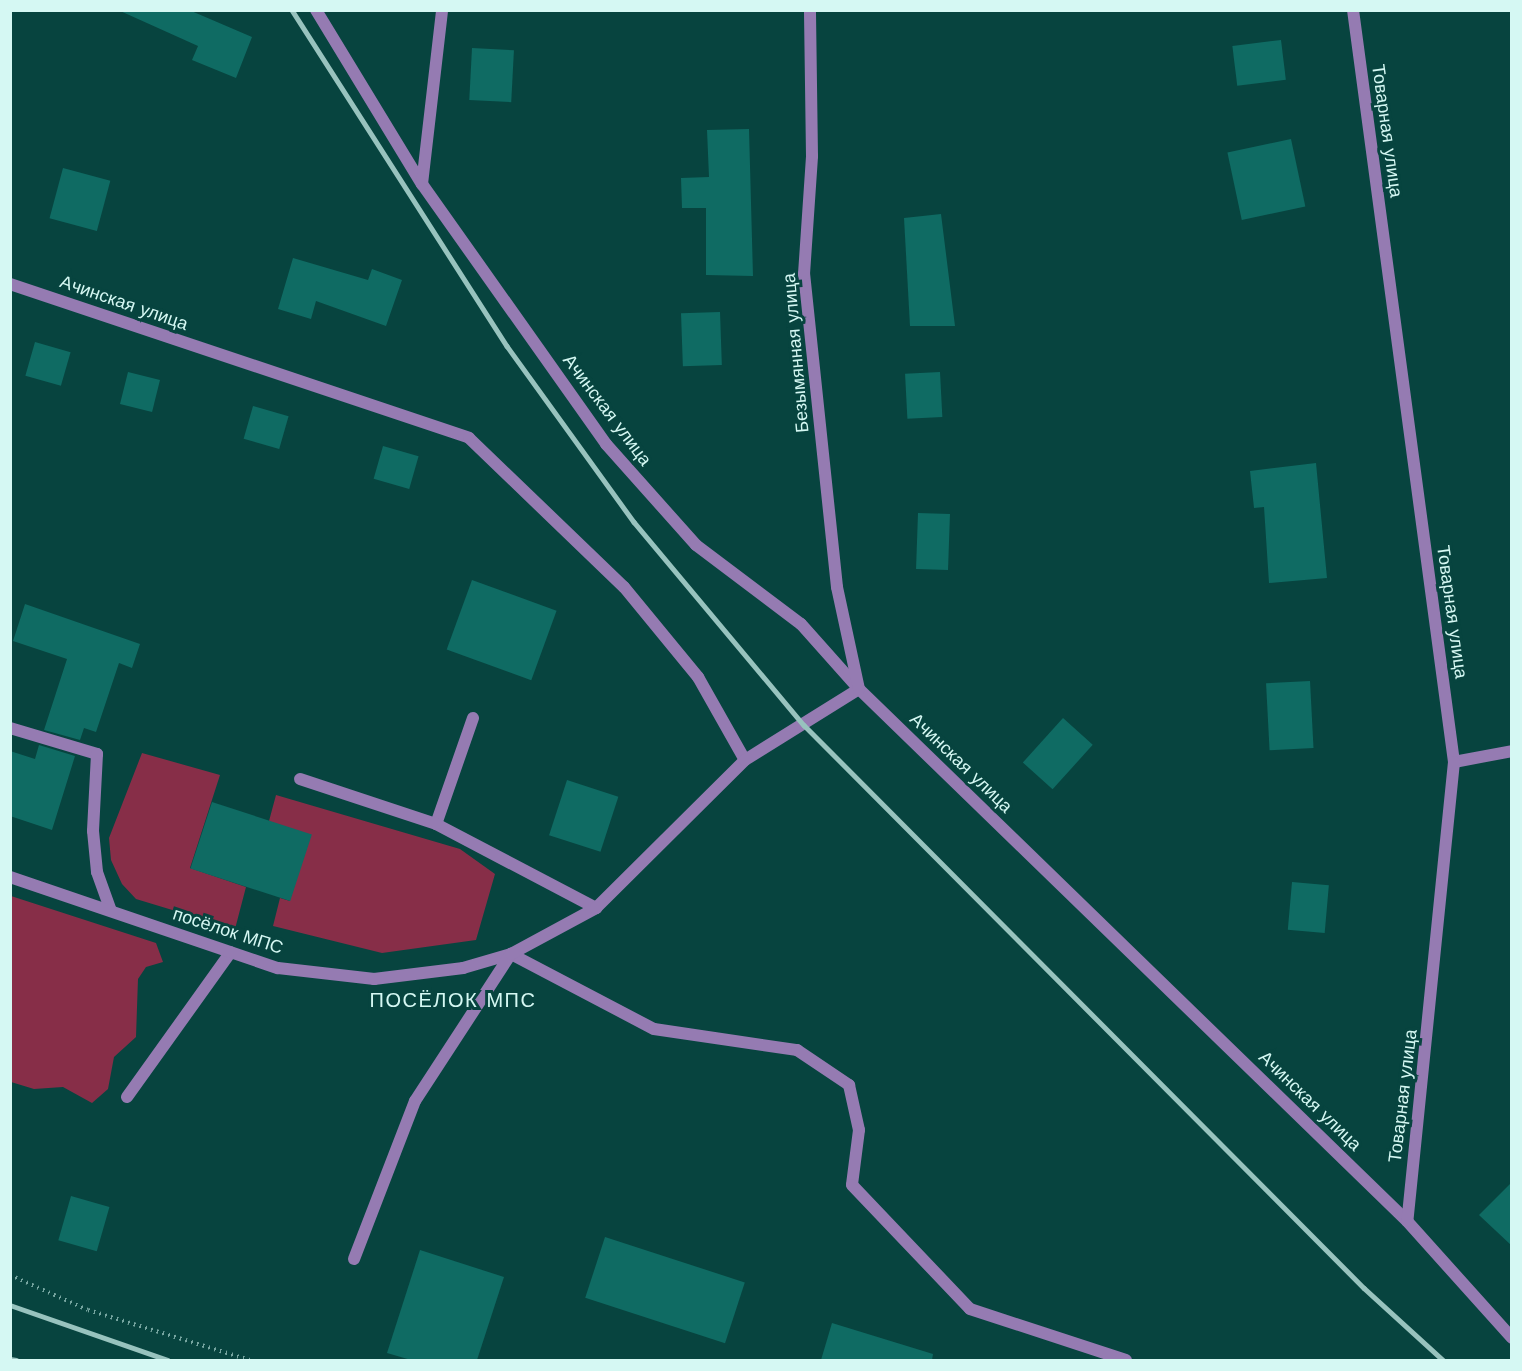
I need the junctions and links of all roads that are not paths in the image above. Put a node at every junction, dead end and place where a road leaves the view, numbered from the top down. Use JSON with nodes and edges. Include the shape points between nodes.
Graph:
{"nodes":[{"id":1,"x":316,"y":10,"type":"edge"},
{"id":2,"x":442,"y":10,"type":"edge"},
{"id":3,"x":810,"y":10,"type":"edge"},
{"id":4,"x":1353,"y":10,"type":"edge"},
{"id":5,"x":422,"y":184,"type":"junction"},
{"id":6,"x":10,"y":284,"type":"edge"},
{"id":7,"x":859,"y":689,"type":"junction"},
{"id":8,"x":473,"y":718,"type":"dead end"},
{"id":9,"x":10,"y":728,"type":"edge"},
{"id":10,"x":1512,"y":751,"type":"edge"},
{"id":11,"x":746,"y":760,"type":"junction"},
{"id":12,"x":1455,"y":762,"type":"junction"},
{"id":13,"x":300,"y":780,"type":"dead end"},
{"id":14,"x":436,"y":824,"type":"junction"},
{"id":15,"x":10,"y":877,"type":"edge"},
{"id":16,"x":596,"y":908,"type":"junction"},
{"id":17,"x":111,"y":911,"type":"junction"},
{"id":18,"x":231,"y":952,"type":"junction"},
{"id":19,"x":511,"y":954,"type":"junction"},
{"id":20,"x":127,"y":1097,"type":"dead end"},
{"id":21,"x":1407,"y":1221,"type":"junction"},
{"id":22,"x":354,"y":1259,"type":"dead end"},
{"id":23,"x":1512,"y":1338,"type":"edge"},
{"id":24,"x":1126,"y":1360,"type":"edge"}],
"edges":[{"from":1,"to":5,"type":"street","name":"Ачинская улица"},
{"from":2,"to":5,"type":"street"},
{"from":3,"to":7,"type":"street","name":"Безымянная улица","via":[[812,156],[804,274],[837,587]]},
{"from":4,"to":12,"type":"street","name":"Товарная улица"},
{"from":5,"to":7,"type":"street","name":"Ачинская улица","via":[[606,444],[696,545],[801,624]]},
{"from":6,"to":11,"type":"street","name":"Ачинская улица","via":[[469,438],[624,587],[698,677]]},
{"from":7,"to":11,"type":"street","name":"посёлок МПС"},
{"from":7,"to":21,"type":"street","name":"Ачинская улица"},
{"from":8,"to":14,"type":"street"},
{"from":9,"to":17,"type":"street","via":[[97,754],[93,831],[97,872]]},
{"from":10,"to":12,"type":"street"},
{"from":11,"to":16,"type":"street","name":"посёлок МПС"},
{"from":12,"to":21,"type":"street","name":"Товарная улица"},
{"from":13,"to":14,"type":"street"},
{"from":14,"to":16,"type":"street"},
{"from":15,"to":17,"type":"street","name":"посёлок МПС"},
{"from":16,"to":19,"type":"street","name":"посёлок МПС"},
{"from":17,"to":18,"type":"street","name":"посёлок МПС"},
{"from":18,"to":19,"type":"street","name":"посёлок МПС","via":[[278,968],[374,979],[463,968]]},
{"from":18,"to":20,"type":"street"},
{"from":19,"to":22,"type":"street","via":[[415,1101]]},
{"from":19,"to":24,"type":"street","via":[[654,1029],[797,1050],[849,1085],[859,1130],[852,1185],[969,1309]]},
{"from":21,"to":23,"type":"street","name":"Ачинская улица"}]}
